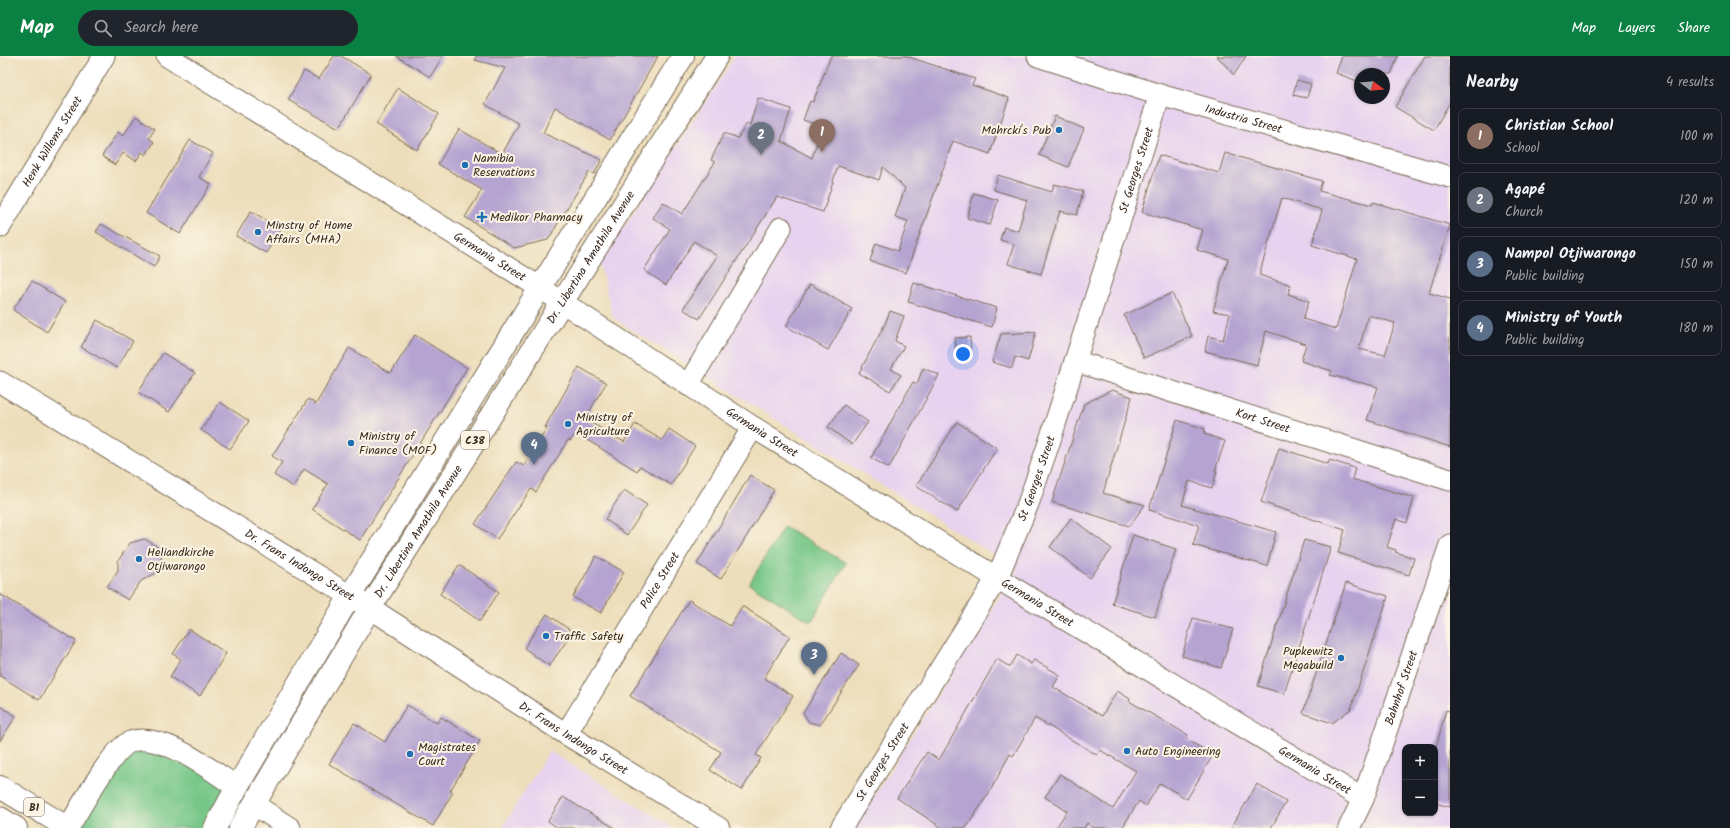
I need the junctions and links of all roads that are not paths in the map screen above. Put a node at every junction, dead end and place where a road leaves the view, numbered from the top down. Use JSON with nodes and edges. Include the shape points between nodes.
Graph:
{"nodes":[{"id":1,"x":104,"y":56,"type":"edge"},
{"id":2,"x":167,"y":56,"type":"edge"},
{"id":3,"x":683,"y":56,"type":"edge"},
{"id":4,"x":717,"y":56,"type":"edge"},
{"id":5,"x":1038,"y":56,"type":"edge"},
{"id":6,"x":1160,"y":95,"type":"junction"},
{"id":7,"x":1450,"y":177,"type":"edge"},
{"id":8,"x":0,"y":227,"type":"edge"},
{"id":9,"x":780,"y":228,"type":"dead end"},
{"id":10,"x":540,"y":287,"type":"junction"},
{"id":11,"x":561,"y":302,"type":"junction"},
{"id":12,"x":1075,"y":361,"type":"junction"},
{"id":13,"x":0,"y":382,"type":"edge"},
{"id":14,"x":688,"y":385,"type":"junction"},
{"id":15,"x":753,"y":427,"type":"junction"},
{"id":16,"x":1450,"y":480,"type":"edge"},
{"id":17,"x":1450,"y":545,"type":"edge"},
{"id":18,"x":997,"y":578,"type":"junction"},
{"id":19,"x":350,"y":596,"type":"junction"},
{"id":20,"x":370,"y":608,"type":"junction"},
{"id":21,"x":566,"y":734,"type":"junction"},
{"id":22,"x":237,"y":786,"type":"junction"},
{"id":23,"x":0,"y":787,"type":"edge"},
{"id":24,"x":1363,"y":799,"type":"junction"},
{"id":25,"x":255,"y":804,"type":"junction"},
{"id":26,"x":0,"y":818,"type":"edge"},
{"id":27,"x":16,"y":828,"type":"edge"},
{"id":28,"x":68,"y":828,"type":"edge"},
{"id":29,"x":215,"y":828,"type":"edge"},
{"id":30,"x":240,"y":828,"type":"edge"},
{"id":31,"x":290,"y":828,"type":"edge"},
{"id":32,"x":719,"y":828,"type":"edge"},
{"id":33,"x":841,"y":828,"type":"edge"},
{"id":34,"x":1349,"y":828,"type":"edge"}],
"edges":[{"from":1,"to":8,"type":"street","name":"Henk Willems Street"},
{"from":2,"to":10,"type":"street","name":"Germania Street"},
{"from":3,"to":10,"type":"main road","name":"Dr. Libertina Amathila Avenue","number":"C38"},
{"from":4,"to":11,"type":"main road","name":"Dr. Libertina Amathila Avenue","number":"C38"},
{"from":5,"to":6,"type":"street","name":"Industria Street"},
{"from":6,"to":7,"type":"street","name":"Industria Street"},
{"from":6,"to":12,"type":"street","name":"St Georges Street"},
{"from":9,"to":14,"type":"street"},
{"from":10,"to":11,"type":"street","name":"Germania Street"},
{"from":10,"to":19,"type":"main road","name":"Dr. Libertina Amathila Avenue","number":"C38"},
{"from":11,"to":14,"type":"street","name":"Germania Street"},
{"from":11,"to":20,"type":"main road","name":"Dr. Libertina Amathila Avenue","number":"C38"},
{"from":12,"to":16,"type":"street","name":"Kort Street"},
{"from":12,"to":18,"type":"street","name":"St Georges Street","via":[[1028,504]]},
{"from":13,"to":19,"type":"street","name":"Dr. Frans Indongo Street"},
{"from":14,"to":15,"type":"street","name":"Germania Street"},
{"from":15,"to":18,"type":"street","name":"Germania Street"},
{"from":15,"to":21,"type":"street","name":"Police Street"},
{"from":17,"to":24,"type":"street","name":"Bahnhof Street"},
{"from":18,"to":24,"type":"street","name":"Germania Street"},
{"from":18,"to":33,"type":"street","name":"St Georges Street"},
{"from":19,"to":20,"type":"street","name":"Dr. Frans Indongo Street"},
{"from":19,"to":22,"type":"main road","name":"Dr. Libertina Amathila Avenue","number":"C38"},
{"from":20,"to":21,"type":"street","name":"Dr. Frans Indongo Street"},
{"from":20,"to":25,"type":"main road","name":"Dr. Libertina Amathila Avenue","number":"C38"},
{"from":21,"to":32,"type":"street","name":"Dr. Frans Indongo Street"},
{"from":22,"to":28,"type":"street","via":[[168,744],[151,740],[130,742],[112,759]]},
{"from":22,"to":29,"type":"main road","name":"Dr. Libertina Amathila Avenue","number":"C38"},
{"from":23,"to":28,"type":"main road","number":"B1"},
{"from":24,"to":34,"type":"street","name":"Bahnhof Street"},
{"from":25,"to":30,"type":"main road","name":"Dr. Libertina Amathila Avenue","number":"C38"},
{"from":25,"to":31,"type":"street"},
{"from":26,"to":27,"type":"main road","number":"B1"}]}
